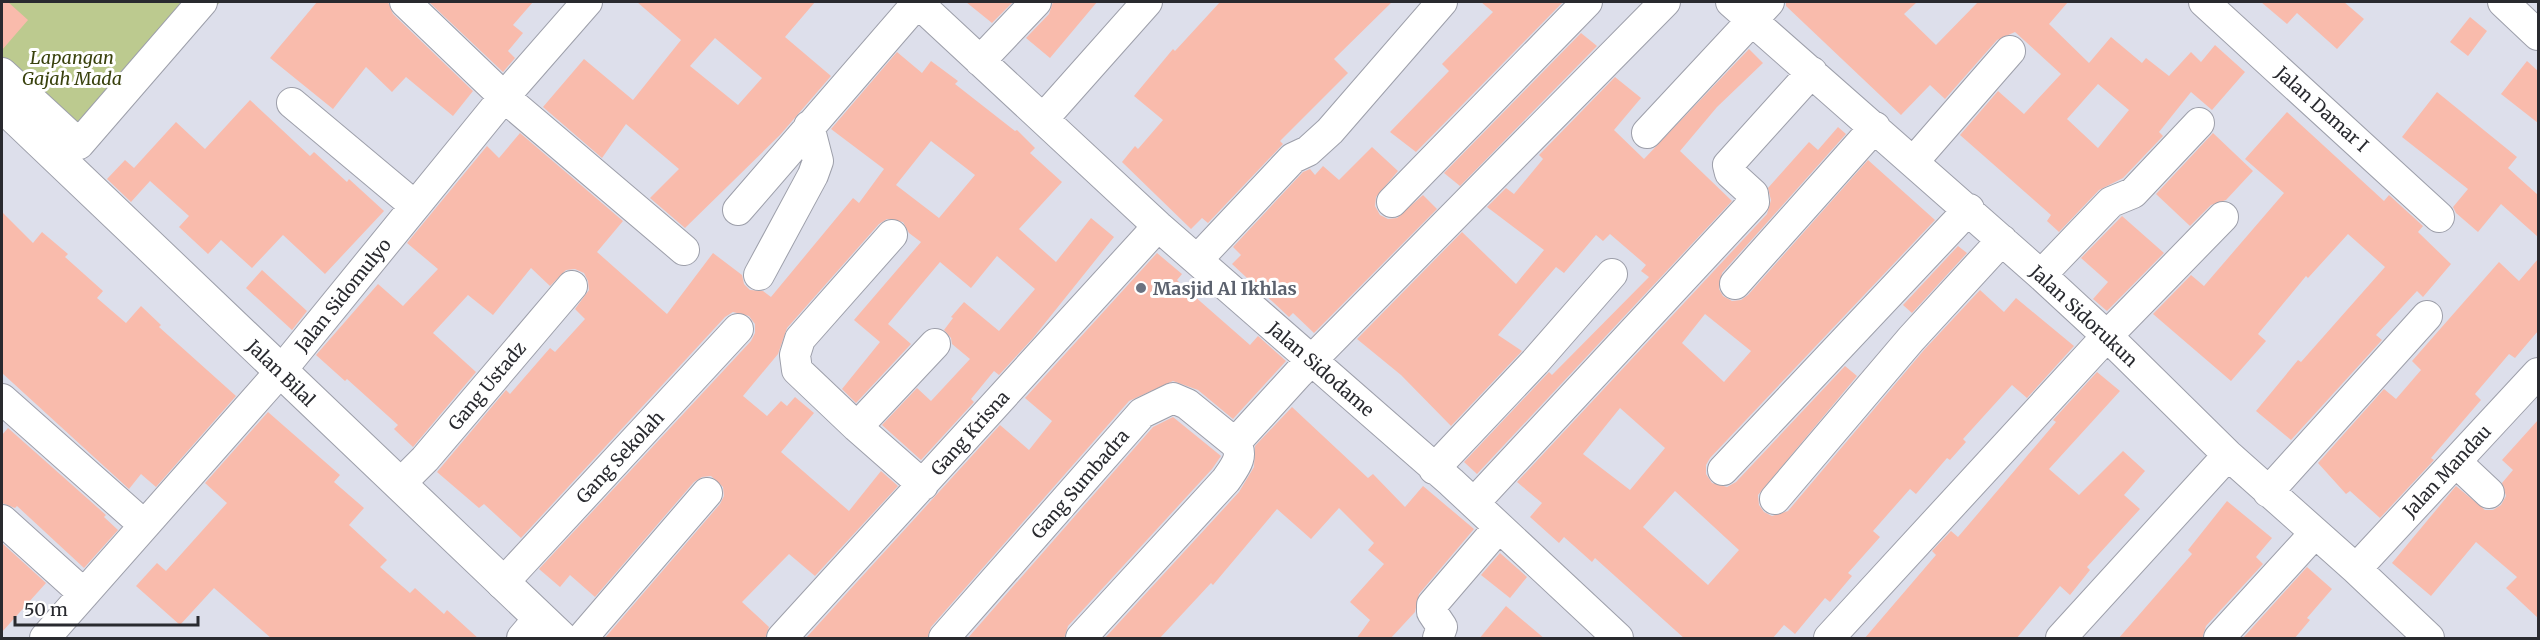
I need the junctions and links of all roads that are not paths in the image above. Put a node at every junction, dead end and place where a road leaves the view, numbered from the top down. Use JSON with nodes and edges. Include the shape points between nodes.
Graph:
{"nodes":[{"id":1,"x":202,"y":2,"type":"edge"},
{"id":2,"x":405,"y":2,"type":"edge"},
{"id":3,"x":587,"y":2,"type":"edge"},
{"id":4,"x":918,"y":2,"type":"edge"},
{"id":5,"x":1036,"y":2,"type":"edge"},
{"id":6,"x":1147,"y":2,"type":"edge"},
{"id":7,"x":1442,"y":2,"type":"edge"},
{"id":8,"x":1587,"y":2,"type":"edge"},
{"id":9,"x":1665,"y":2,"type":"edge"},
{"id":10,"x":2204,"y":2,"type":"edge"},
{"id":11,"x":2503,"y":2,"type":"edge"},
{"id":12,"x":1750,"y":8,"type":"edge"},
{"id":13,"x":2538,"y":35,"type":"edge"},
{"id":14,"x":2010,"y":51,"type":"dead end"},
{"id":15,"x":980,"y":61,"type":"junction"},
{"id":16,"x":1812,"y":72,"type":"junction"},
{"id":17,"x":2,"y":73,"type":"edge"},
{"id":18,"x":504,"y":97,"type":"junction"},
{"id":19,"x":292,"y":103,"type":"dead end"},
{"id":20,"x":2,"y":105,"type":"edge"},
{"id":21,"x":1043,"y":119,"type":"junction"},
{"id":22,"x":2199,"y":123,"type":"dead end"},
{"id":23,"x":809,"y":126,"type":"junction"},
{"id":24,"x":1875,"y":127,"type":"junction"},
{"id":25,"x":1647,"y":133,"type":"dead end"},
{"id":26,"x":70,"y":153,"type":"junction"},
{"id":27,"x":1914,"y":161,"type":"junction"},
{"id":28,"x":1392,"y":202,"type":"dead end"},
{"id":29,"x":415,"y":206,"type":"junction"},
{"id":30,"x":1969,"y":209,"type":"junction"},
{"id":31,"x":738,"y":210,"type":"dead end"},
{"id":32,"x":2223,"y":217,"type":"dead end"},
{"id":33,"x":2439,"y":217,"type":"dead end"},
{"id":34,"x":1158,"y":226,"type":"junction"},
{"id":35,"x":892,"y":235,"type":"dead end"},
{"id":36,"x":2002,"y":240,"type":"junction"},
{"id":37,"x":684,"y":250,"type":"dead end"},
{"id":38,"x":1197,"y":260,"type":"junction"},
{"id":39,"x":1612,"y":274,"type":"dead end"},
{"id":40,"x":759,"y":275,"type":"dead end"},
{"id":41,"x":2041,"y":275,"type":"junction"},
{"id":42,"x":1736,"y":284,"type":"dead end"},
{"id":43,"x":572,"y":285,"type":"dead end"},
{"id":44,"x":2427,"y":316,"type":"dead end"},
{"id":45,"x":738,"y":329,"type":"dead end"},
{"id":46,"x":2107,"y":336,"type":"junction"},
{"id":47,"x":935,"y":344,"type":"dead end"},
{"id":48,"x":1311,"y":361,"type":"junction"},
{"id":49,"x":280,"y":372,"type":"junction"},
{"id":50,"x":2538,"y":373,"type":"edge"},
{"id":51,"x":2,"y":399,"type":"edge"},
{"id":52,"x":857,"y":428,"type":"junction"},
{"id":53,"x":1235,"y":443,"type":"junction"},
{"id":54,"x":2228,"y":455,"type":"junction"},
{"id":55,"x":2456,"y":462,"type":"junction"},
{"id":56,"x":1434,"y":469,"type":"junction"},
{"id":57,"x":1724,"y":470,"type":"dead end"},
{"id":58,"x":399,"y":485,"type":"junction"},
{"id":59,"x":923,"y":485,"type":"junction"},
{"id":60,"x":2268,"y":492,"type":"junction"},
{"id":61,"x":707,"y":493,"type":"dead end"},
{"id":62,"x":2489,"y":493,"type":"dead end"},
{"id":63,"x":1775,"y":499,"type":"dead end"},
{"id":64,"x":1474,"y":503,"type":"junction"},
{"id":65,"x":2,"y":520,"type":"edge"},
{"id":66,"x":144,"y":525,"type":"junction"},
{"id":67,"x":1499,"y":527,"type":"junction"},
{"id":68,"x":2315,"y":533,"type":"junction"},
{"id":69,"x":2356,"y":569,"type":"junction"},
{"id":70,"x":502,"y":584,"type":"junction"},
{"id":71,"x":84,"y":594,"type":"junction"},
{"id":72,"x":541,"y":632,"type":"edge"},
{"id":73,"x":50,"y":637,"type":"edge"},
{"id":74,"x":582,"y":639,"type":"edge"},
{"id":75,"x":782,"y":639,"type":"edge"},
{"id":76,"x":944,"y":639,"type":"edge"},
{"id":77,"x":1081,"y":639,"type":"edge"},
{"id":78,"x":1438,"y":639,"type":"edge"},
{"id":79,"x":1618,"y":639,"type":"edge"},
{"id":80,"x":1829,"y":639,"type":"edge"},
{"id":81,"x":2061,"y":639,"type":"edge"},
{"id":82,"x":2219,"y":639,"type":"edge"},
{"id":83,"x":2429,"y":639,"type":"edge"}],
"edges":[{"from":1,"to":26,"type":"street"},
{"from":2,"to":18,"type":"street"},
{"from":3,"to":18,"type":"street","name":"Jalan Sidomulyo"},
{"from":4,"to":15,"type":"street","name":"Jalan Sidodame"},
{"from":4,"to":23,"type":"street"},
{"from":5,"to":15,"type":"street"},
{"from":6,"to":21,"type":"street"},
{"from":7,"to":38,"type":"street","via":[[1330,131],[1293,158]]},
{"from":8,"to":28,"type":"street"},
{"from":9,"to":48,"type":"street"},
{"from":10,"to":33,"type":"street","name":"Jalan Damar I"},
{"from":11,"to":13,"type":"street"},
{"from":12,"to":16,"type":"street","name":"Jalan Sidorukun"},
{"from":12,"to":25,"type":"street"},
{"from":14,"to":27,"type":"street"},
{"from":15,"to":21,"type":"street","name":"Jalan Sidodame"},
{"from":16,"to":24,"type":"street","name":"Jalan Sidorukun"},
{"from":16,"to":64,"type":"street","via":[[1728,165],[1730,173],[1753,194],[1754,202]]},
{"from":17,"to":26,"type":"street"},
{"from":18,"to":29,"type":"street","name":"Jalan Sidomulyo"},
{"from":18,"to":37,"type":"street"},
{"from":19,"to":29,"type":"street"},
{"from":20,"to":26,"type":"main road","name":"Jalan Bilal"},
{"from":21,"to":34,"type":"street","name":"Jalan Sidodame"},
{"from":22,"to":41,"type":"street","via":[[2133,193],[2111,202]]},
{"from":23,"to":31,"type":"street"},
{"from":23,"to":40,"type":"street","via":[[818,161]]},
{"from":24,"to":27,"type":"street","name":"Jalan Sidorukun"},
{"from":24,"to":42,"type":"street"},
{"from":26,"to":49,"type":"main road","name":"Jalan Bilal"},
{"from":27,"to":30,"type":"street","name":"Jalan Sidorukun"},
{"from":29,"to":49,"type":"street","name":"Jalan Sidomulyo"},
{"from":30,"to":36,"type":"street","name":"Jalan Sidorukun"},
{"from":30,"to":57,"type":"street"},
{"from":32,"to":46,"type":"street"},
{"from":34,"to":38,"type":"street","name":"Jalan Sidodame"},
{"from":34,"to":59,"type":"street","name":"Gang Krisna"},
{"from":35,"to":52,"type":"street","via":[[800,339],[795,355],[797,370]]},
{"from":36,"to":41,"type":"street","name":"Jalan Sidorukun"},
{"from":36,"to":63,"type":"street","via":[[1911,339]]},
{"from":38,"to":48,"type":"street","name":"Jalan Sidodame"},
{"from":39,"to":56,"type":"street"},
{"from":41,"to":46,"type":"street","name":"Jalan Sidorukun"},
{"from":43,"to":58,"type":"street","name":"Gang Ustadz"},
{"from":44,"to":60,"type":"street"},
{"from":45,"to":70,"type":"street","name":"Gang Sekolah"},
{"from":46,"to":54,"type":"street","name":"Jalan Sidorukun"},
{"from":46,"to":80,"type":"street"},
{"from":47,"to":52,"type":"street"},
{"from":48,"to":53,"type":"street"},
{"from":48,"to":56,"type":"street","name":"Jalan Sidodame"},
{"from":49,"to":58,"type":"main road","name":"Jalan Bilal"},
{"from":49,"to":66,"type":"street","name":"Jalan Sidomulyo"},
{"from":50,"to":55,"type":"street","name":"Jalan Mandau"},
{"from":51,"to":66,"type":"street"},
{"from":52,"to":59,"type":"street"},
{"from":53,"to":76,"type":"street","name":"Gang Sumbadra","via":[[1173,398],[1142,413]]},
{"from":53,"to":77,"type":"street","via":[[1239,461],[1226,480]]},
{"from":54,"to":60,"type":"street","name":"Jalan Sidorukun"},
{"from":54,"to":81,"type":"street"},
{"from":55,"to":62,"type":"street"},
{"from":55,"to":69,"type":"street","name":"Jalan Mandau"},
{"from":56,"to":64,"type":"street","name":"Jalan Sidodame"},
{"from":58,"to":70,"type":"main road","name":"Jalan Bilal"},
{"from":59,"to":75,"type":"street","name":"Gang Krisna"},
{"from":60,"to":68,"type":"street","name":"Jalan Sidorukun"},
{"from":61,"to":74,"type":"street"},
{"from":64,"to":67,"type":"street","name":"Jalan Sidodame"},
{"from":65,"to":71,"type":"street"},
{"from":66,"to":71,"type":"street","name":"Jalan Sidomulyo"},
{"from":67,"to":78,"type":"street","via":[[1432,605],[1442,627]]},
{"from":67,"to":79,"type":"street","name":"Jalan Sidodame"},
{"from":68,"to":69,"type":"street","name":"Jalan Sidorukun"},
{"from":68,"to":82,"type":"street"},
{"from":69,"to":83,"type":"street","name":"Jalan Sidorukun"},
{"from":70,"to":72,"type":"main road","name":"Jalan Bilal"},
{"from":71,"to":73,"type":"street","name":"Jalan Sidomulyo"}]}
